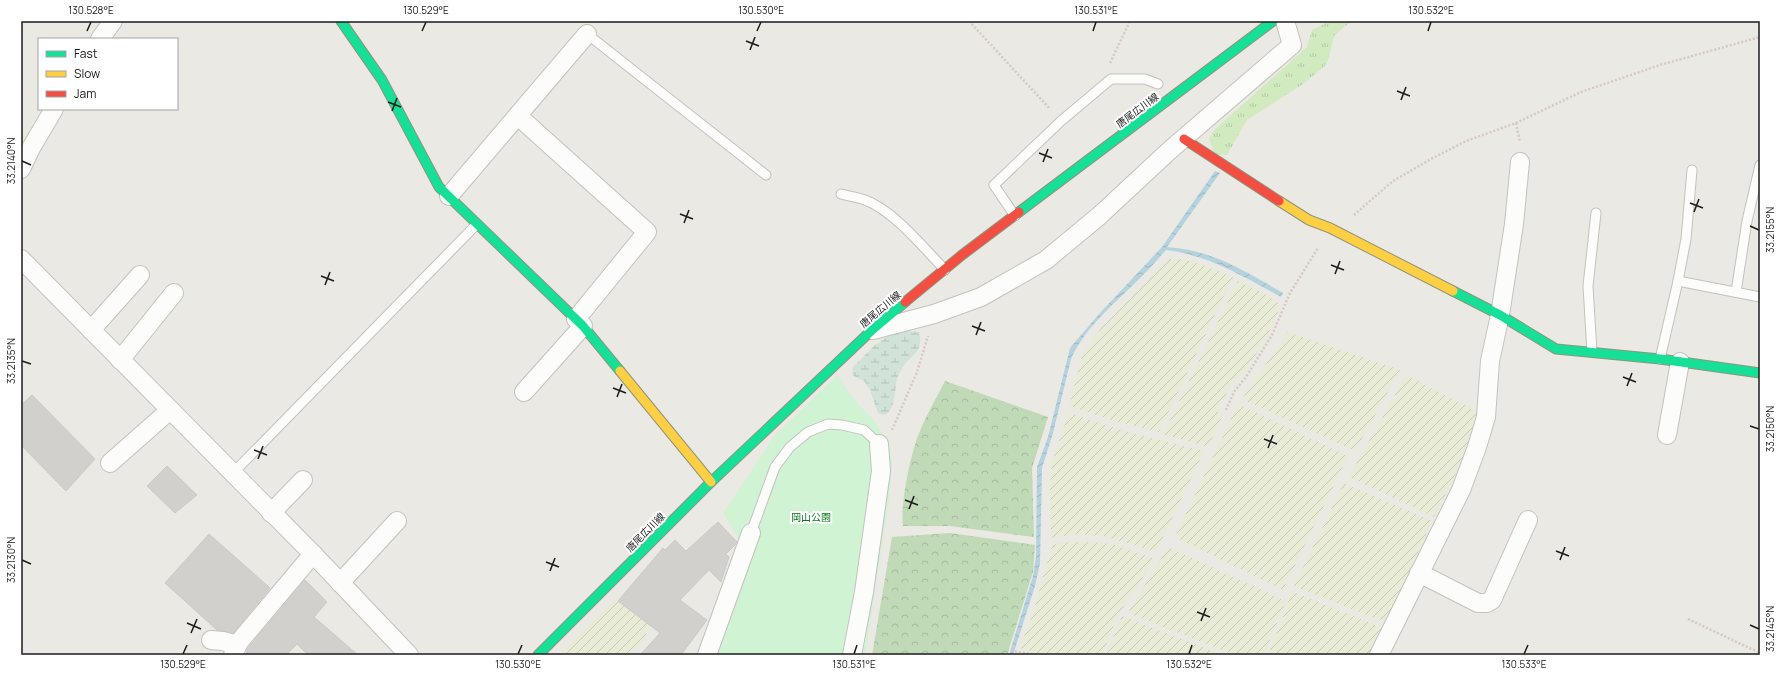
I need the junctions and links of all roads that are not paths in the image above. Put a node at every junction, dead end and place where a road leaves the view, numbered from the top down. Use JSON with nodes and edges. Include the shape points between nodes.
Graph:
{"nodes":[{"id":1,"x":113,"y":21,"type":"edge"},
{"id":2,"x":341,"y":21,"type":"edge"},
{"id":3,"x":1273,"y":21,"type":"edge"},
{"id":4,"x":1284,"y":21,"type":"edge"},
{"id":5,"x":588,"y":34,"type":"joint"},
{"id":6,"x":101,"y":38,"type":"edge"},
{"id":7,"x":1158,"y":84,"type":"dead end"},
{"id":8,"x":53,"y":110,"type":"edge"},
{"id":9,"x":518,"y":116,"type":"junction"},
{"id":10,"x":1184,"y":139,"type":"junction"},
{"id":11,"x":1520,"y":162,"type":"dead end"},
{"id":12,"x":1760,"y":165,"type":"edge"},
{"id":13,"x":21,"y":169,"type":"edge"},
{"id":14,"x":1692,"y":170,"type":"dead end"},
{"id":15,"x":766,"y":175,"type":"dead end"},
{"id":16,"x":840,"y":194,"type":"dead end"},
{"id":17,"x":449,"y":196,"type":"junction"},
{"id":18,"x":1596,"y":213,"type":"dead end"},
{"id":19,"x":1015,"y":216,"type":"junction"},
{"id":20,"x":477,"y":224,"type":"junction"},
{"id":21,"x":21,"y":259,"type":"edge"},
{"id":22,"x":944,"y":270,"type":"junction"},
{"id":23,"x":140,"y":275,"type":"dead end"},
{"id":24,"x":1678,"y":281,"type":"junction"},
{"id":25,"x":1736,"y":292,"type":"junction"},
{"id":26,"x":174,"y":293,"type":"dead end"},
{"id":27,"x":1760,"y":297,"type":"edge"},
{"id":28,"x":1500,"y":315,"type":"junction"},
{"id":29,"x":579,"y":323,"type":"junction"},
{"id":30,"x":91,"y":330,"type":"junction"},
{"id":31,"x":872,"y":330,"type":"junction"},
{"id":32,"x":1592,"y":352,"type":"junction"},
{"id":33,"x":1660,"y":359,"type":"junction"},
{"id":34,"x":120,"y":360,"type":"junction"},
{"id":35,"x":1680,"y":362,"type":"junction"},
{"id":36,"x":1760,"y":373,"type":"edge"},
{"id":37,"x":524,"y":392,"type":"dead end"},
{"id":38,"x":170,"y":410,"type":"junction"},
{"id":39,"x":1667,"y":435,"type":"dead end"},
{"id":40,"x":879,"y":444,"type":"joint"},
{"id":41,"x":110,"y":464,"type":"dead end"},
{"id":42,"x":233,"y":473,"type":"junction"},
{"id":43,"x":303,"y":480,"type":"dead end"},
{"id":44,"x":711,"y":482,"type":"junction"},
{"id":45,"x":271,"y":513,"type":"junction"},
{"id":46,"x":1528,"y":520,"type":"dead end"},
{"id":47,"x":396,"y":521,"type":"dead end"},
{"id":48,"x":751,"y":533,"type":"joint"},
{"id":49,"x":312,"y":554,"type":"junction"},
{"id":50,"x":1419,"y":573,"type":"junction"},
{"id":51,"x":340,"y":583,"type":"junction"},
{"id":52,"x":211,"y":640,"type":"dead end"},
{"id":53,"x":235,"y":650,"type":"edge"},
{"id":54,"x":409,"y":655,"type":"edge"},
{"id":55,"x":538,"y":655,"type":"edge"},
{"id":56,"x":706,"y":655,"type":"edge"},
{"id":57,"x":852,"y":655,"type":"edge"},
{"id":58,"x":1379,"y":655,"type":"edge"}],
"edges":[{"from":1,"to":6,"type":"street"},
{"from":2,"to":17,"type":"street","via":[[382,80],[439,186]]},
{"from":3,"to":19,"type":"street","name":"唐尾広川線"},
{"from":4,"to":10,"type":"street","via":[[1292,45]]},
{"from":5,"to":9,"type":"street"},
{"from":5,"to":15,"type":"lane"},
{"from":7,"to":19,"type":"lane","via":[[1145,79],[1111,79],[1061,121],[994,185]]},
{"from":8,"to":13,"type":"street"},
{"from":9,"to":17,"type":"street"},
{"from":9,"to":29,"type":"street","via":[[647,232]]},
{"from":10,"to":28,"type":"street","via":[[1309,220],[1336,231]]},
{"from":10,"to":31,"type":"street","via":[[1046,260],[981,297],[934,314]]},
{"from":11,"to":28,"type":"street","via":[[1514,224]]},
{"from":12,"to":25,"type":"lane","via":[[1747,221]]},
{"from":14,"to":24,"type":"lane","via":[[1686,239]]},
{"from":16,"to":22,"type":"lane","via":[[866,200],[887,212]]},
{"from":17,"to":20,"type":"street"},
{"from":18,"to":32,"type":"lane","via":[[1588,286]]},
{"from":19,"to":22,"type":"street","name":"唐尾広川線"},
{"from":20,"to":29,"type":"street"},
{"from":20,"to":42,"type":"lane"},
{"from":21,"to":30,"type":"street"},
{"from":22,"to":31,"type":"street","name":"唐尾広川線"},
{"from":23,"to":30,"type":"street"},
{"from":24,"to":25,"type":"lane"},
{"from":24,"to":33,"type":"lane"},
{"from":25,"to":27,"type":"lane"},
{"from":26,"to":34,"type":"street"},
{"from":28,"to":32,"type":"street","via":[[1556,349]]},
{"from":28,"to":50,"type":"street","via":[[1490,361],[1486,417],[1477,447],[1461,490]]},
{"from":29,"to":37,"type":"street"},
{"from":29,"to":44,"type":"street"},
{"from":30,"to":34,"type":"street"},
{"from":31,"to":44,"type":"street","name":"唐尾広川線"},
{"from":32,"to":33,"type":"street"},
{"from":33,"to":35,"type":"street"},
{"from":34,"to":38,"type":"street"},
{"from":35,"to":36,"type":"street"},
{"from":35,"to":39,"type":"street"},
{"from":38,"to":41,"type":"street"},
{"from":38,"to":42,"type":"street"},
{"from":40,"to":48,"type":"lane","via":[[864,430],[842,425],[828,424],[808,432],[790,446],[775,467]]},
{"from":40,"to":57,"type":"street","via":[[881,471],[864,592]]},
{"from":42,"to":45,"type":"street"},
{"from":43,"to":45,"type":"street"},
{"from":44,"to":55,"type":"street","name":"唐尾広川線"},
{"from":45,"to":49,"type":"street"},
{"from":46,"to":50,"type":"street","via":[[1492,600],[1487,603],[1478,603]]},
{"from":47,"to":51,"type":"street"},
{"from":48,"to":56,"type":"street"},
{"from":49,"to":51,"type":"street"},
{"from":49,"to":53,"type":"street"},
{"from":50,"to":58,"type":"street"},
{"from":51,"to":54,"type":"street"},
{"from":52,"to":53,"type":"street","via":[[223,641]]}]}
